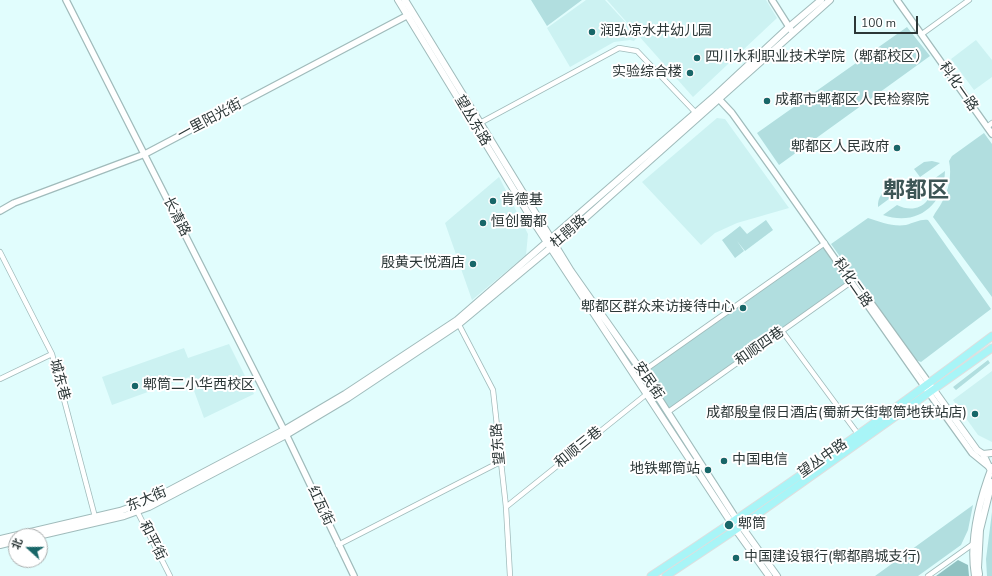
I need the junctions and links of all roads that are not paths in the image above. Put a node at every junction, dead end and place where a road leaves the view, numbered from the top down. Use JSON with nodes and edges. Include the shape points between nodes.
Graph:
{"nodes":[{"id":1,"x":66,"y":0,"type":"edge"},
{"id":2,"x":398,"y":0,"type":"edge"},
{"id":3,"x":404,"y":0,"type":"edge"},
{"id":4,"x":772,"y":0,"type":"edge"},
{"id":5,"x":821,"y":0,"type":"edge"},
{"id":6,"x":830,"y":0,"type":"edge"},
{"id":7,"x":897,"y":0,"type":"edge"},
{"id":8,"x":969,"y":0,"type":"edge"},
{"id":9,"x":410,"y":14,"type":"junction"},
{"id":10,"x":791,"y":30,"type":"junction"},
{"id":11,"x":922,"y":34,"type":"junction"},
{"id":12,"x":719,"y":97,"type":"junction"},
{"id":13,"x":695,"y":112,"type":"junction"},
{"id":14,"x":992,"y":122,"type":"edge"},
{"id":15,"x":480,"y":123,"type":"junction"},
{"id":16,"x":986,"y":126,"type":"junction"},
{"id":17,"x":992,"y":134,"type":"edge"},
{"id":18,"x":145,"y":154,"type":"junction"},
{"id":19,"x":0,"y":211,"type":"edge"},
{"id":20,"x":551,"y":243,"type":"junction"},
{"id":21,"x":825,"y":243,"type":"junction"},
{"id":22,"x":0,"y":252,"type":"edge"},
{"id":23,"x":852,"y":282,"type":"junction"},
{"id":24,"x":458,"y":322,"type":"junction"},
{"id":25,"x":782,"y":331,"type":"junction"},
{"id":26,"x":992,"y":336,"type":"edge"},
{"id":27,"x":992,"y":348,"type":"edge"},
{"id":28,"x":52,"y":354,"type":"junction"},
{"id":29,"x":642,"y":372,"type":"junction"},
{"id":30,"x":0,"y":379,"type":"edge"},
{"id":31,"x":927,"y":385,"type":"junction"},
{"id":32,"x":653,"y":389,"type":"junction"},
{"id":33,"x":931,"y":392,"type":"junction"},
{"id":34,"x":646,"y":394,"type":"junction"},
{"id":35,"x":668,"y":412,"type":"junction"},
{"id":36,"x":285,"y":433,"type":"junction"},
{"id":37,"x":858,"y":434,"type":"junction"},
{"id":38,"x":992,"y":453,"type":"edge"},
{"id":39,"x":983,"y":454,"type":"junction"},
{"id":40,"x":500,"y":462,"type":"junction"},
{"id":41,"x":992,"y":468,"type":"edge"},
{"id":42,"x":992,"y":482,"type":"edge"},
{"id":43,"x":989,"y":490,"type":"junction"},
{"id":44,"x":506,"y":507,"type":"junction"},
{"id":45,"x":136,"y":509,"type":"junction"},
{"id":46,"x":96,"y":517,"type":"junction"},
{"id":47,"x":737,"y":525,"type":"junction"},
{"id":48,"x":48,"y":534,"type":"edge"},
{"id":49,"x":0,"y":539,"type":"edge"},
{"id":50,"x":973,"y":544,"type":"junction"},
{"id":51,"x":338,"y":545,"type":"junction"},
{"id":52,"x":170,"y":576,"type":"edge"},
{"id":53,"x":354,"y":576,"type":"edge"},
{"id":54,"x":510,"y":576,"type":"edge"},
{"id":55,"x":651,"y":576,"type":"edge"},
{"id":56,"x":666,"y":576,"type":"edge"},
{"id":57,"x":769,"y":576,"type":"edge"},
{"id":58,"x":777,"y":576,"type":"edge"},
{"id":59,"x":928,"y":576,"type":"edge"},
{"id":60,"x":976,"y":576,"type":"edge"},
{"id":61,"x":980,"y":576,"type":"edge"}],
"edges":[{"from":1,"to":18,"type":"street","name":"长清路"},
{"from":2,"to":9,"type":"main road","name":"望丛东路"},
{"from":3,"to":9,"type":"main road","name":"望丛东路"},
{"from":4,"to":10,"type":"street"},
{"from":5,"to":10,"type":"main road","name":"杜鹃路"},
{"from":6,"to":10,"type":"main road","name":"杜鹃路"},
{"from":7,"to":11,"type":"street","name":"科化一路"},
{"from":8,"to":11,"type":"street"},
{"from":9,"to":15,"type":"main road","name":"望丛东路"},
{"from":9,"to":18,"type":"street","name":"一里阳光街"},
{"from":9,"to":20,"type":"main road","name":"望丛东路"},
{"from":10,"to":12,"type":"main road","name":"杜鹃路"},
{"from":11,"to":16,"type":"street","name":"科化一路"},
{"from":12,"to":13,"type":"main road","name":"杜鹃路"},
{"from":12,"to":20,"type":"main road","name":"杜鹃路"},
{"from":12,"to":21,"type":"street","name":"科化二路"},
{"from":12,"to":31,"type":"street","via":[[734,111],[778,171]]},
{"from":13,"to":15,"type":"street","via":[[637,52],[618,48]]},
{"from":13,"to":20,"type":"main road","name":"杜鹃路"},
{"from":14,"to":16,"type":"street"},
{"from":15,"to":20,"type":"main road","name":"望丛东路"},
{"from":16,"to":17,"type":"street","name":"科化一路"},
{"from":18,"to":19,"type":"street","name":"一里阳光街","via":[[14,203]]},
{"from":18,"to":36,"type":"street","name":"长清路"},
{"from":20,"to":24,"type":"main road","name":"杜鹃路"},
{"from":20,"to":29,"type":"main road","name":"安民街"},
{"from":20,"to":34,"type":"main road","name":"安民街"},
{"from":21,"to":23,"type":"street","name":"科化二路"},
{"from":21,"to":29,"type":"street"},
{"from":22,"to":28,"type":"street","name":"城东巷"},
{"from":23,"to":25,"type":"street","name":"和顺四巷"},
{"from":23,"to":31,"type":"street","name":"科化二路"},
{"from":24,"to":36,"type":"main road","name":"杜鹃路"},
{"from":24,"to":40,"type":"street","name":"望东路","via":[[493,390]]},
{"from":25,"to":35,"type":"street","name":"和顺四巷"},
{"from":25,"to":37,"type":"street"},
{"from":26,"to":31,"type":"main road","name":"望丛中路"},
{"from":27,"to":33,"type":"main road","name":"望丛中路"},
{"from":28,"to":30,"type":"street"},
{"from":28,"to":46,"type":"street","name":"城东巷"},
{"from":29,"to":32,"type":"main road","name":"安民街"},
{"from":31,"to":33,"type":"street","name":"科化二路"},
{"from":31,"to":37,"type":"main road","name":"望丛中路"},
{"from":32,"to":34,"type":"street","name":"和顺三巷"},
{"from":32,"to":35,"type":"main road","name":"安民街"},
{"from":33,"to":39,"type":"main road","via":[[977,450]]},
{"from":33,"to":41,"type":"street","name":"科化二路","via":[[972,453]]},
{"from":33,"to":47,"type":"main road","name":"望丛中路"},
{"from":34,"to":44,"type":"street","name":"和顺三巷"},
{"from":34,"to":47,"type":"main road","name":"安民街"},
{"from":35,"to":47,"type":"main road","name":"安民街"},
{"from":36,"to":45,"type":"main road","name":"东大街"},
{"from":36,"to":51,"type":"street","name":"红瓦街"},
{"from":37,"to":47,"type":"main road","name":"望丛中路"},
{"from":38,"to":39,"type":"main road"},
{"from":39,"to":41,"type":"main road"},
{"from":40,"to":44,"type":"street","name":"望东路"},
{"from":40,"to":51,"type":"street"},
{"from":41,"to":43,"type":"main road"},
{"from":41,"to":50,"type":"main road","via":[[979,511]]},
{"from":42,"to":43,"type":"main road"},
{"from":43,"to":61,"type":"main road","via":[[980,530]]},
{"from":44,"to":54,"type":"street","name":"望东路"},
{"from":45,"to":46,"type":"main road","name":"东大街"},
{"from":45,"to":48,"type":"main road","name":"东大街","via":[[124,516]]},
{"from":45,"to":52,"type":"street","name":"和平街"},
{"from":46,"to":49,"type":"main road","name":"东大街"},
{"from":47,"to":55,"type":"main road","name":"望丛中路"},
{"from":47,"to":56,"type":"main road","name":"望丛中路"},
{"from":47,"to":57,"type":"main road"},
{"from":47,"to":58,"type":"main road"},
{"from":50,"to":59,"type":"street"},
{"from":50,"to":60,"type":"main road"},
{"from":51,"to":53,"type":"street","name":"红瓦街"}]}
